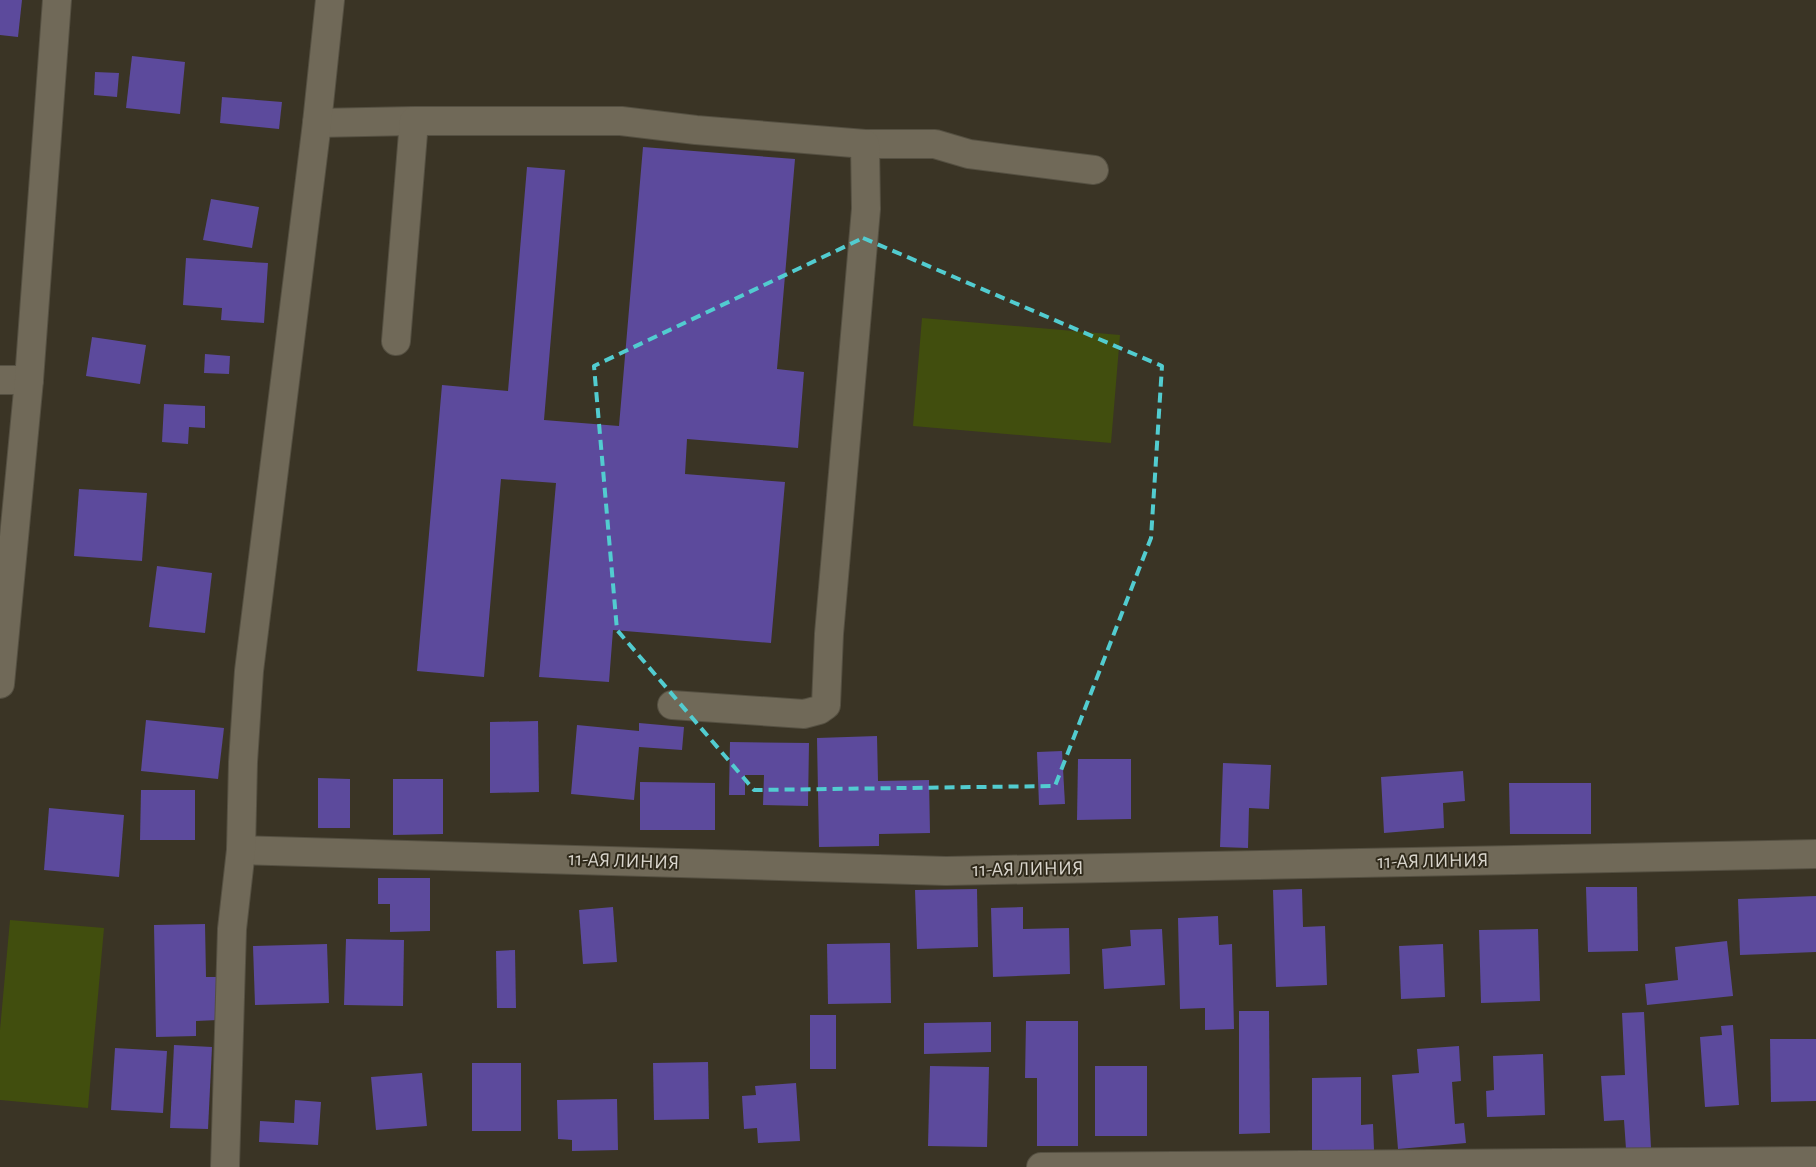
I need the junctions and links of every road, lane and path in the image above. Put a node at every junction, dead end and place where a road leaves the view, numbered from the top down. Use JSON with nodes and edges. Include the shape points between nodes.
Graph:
{"nodes":[{"id":1,"x":57,"y":0,"type":"edge"},
{"id":2,"x":330,"y":0,"type":"edge"},
{"id":3,"x":414,"y":121,"type":"junction"},
{"id":4,"x":317,"y":122,"type":"junction"},
{"id":5,"x":865,"y":144,"type":"junction"},
{"id":6,"x":1094,"y":170,"type":"dead end"},
{"id":7,"x":396,"y":341,"type":"dead end"},
{"id":8,"x":0,"y":380,"type":"edge"},
{"id":9,"x":29,"y":380,"type":"junction"},
{"id":10,"x":1,"y":655,"type":"edge"},
{"id":11,"x":0,"y":684,"type":"edge"},
{"id":12,"x":672,"y":705,"type":"dead end"},
{"id":13,"x":241,"y":850,"type":"junction"},
{"id":14,"x":1816,"y":854,"type":"edge"},
{"id":15,"x":1816,"y":1161,"type":"edge"},
{"id":16,"x":225,"y":1167,"type":"edge"},
{"id":17,"x":1041,"y":1167,"type":"edge"}],
"edges":[{"from":1,"to":9,"type":"street"},
{"from":2,"to":4,"type":"street"},
{"from":3,"to":4,"type":"street"},
{"from":3,"to":5,"type":"street","via":[[621,121]]},
{"from":3,"to":7,"type":"street"},
{"from":4,"to":13,"type":"street","via":[[248,672]]},
{"from":5,"to":6,"type":"street","via":[[935,144],[969,154]]},
{"from":5,"to":12,"type":"street","via":[[866,209],[829,634],[826,705],[804,714]]},
{"from":8,"to":9,"type":"street"},
{"from":9,"to":10,"type":"street"},
{"from":10,"to":11,"type":"street"},
{"from":13,"to":14,"type":"street","name":"11-АЯ ЛИНИЯ","via":[[946,871]]},
{"from":13,"to":16,"type":"street","via":[[232,929]]},
{"from":15,"to":17,"type":"street"}]}
